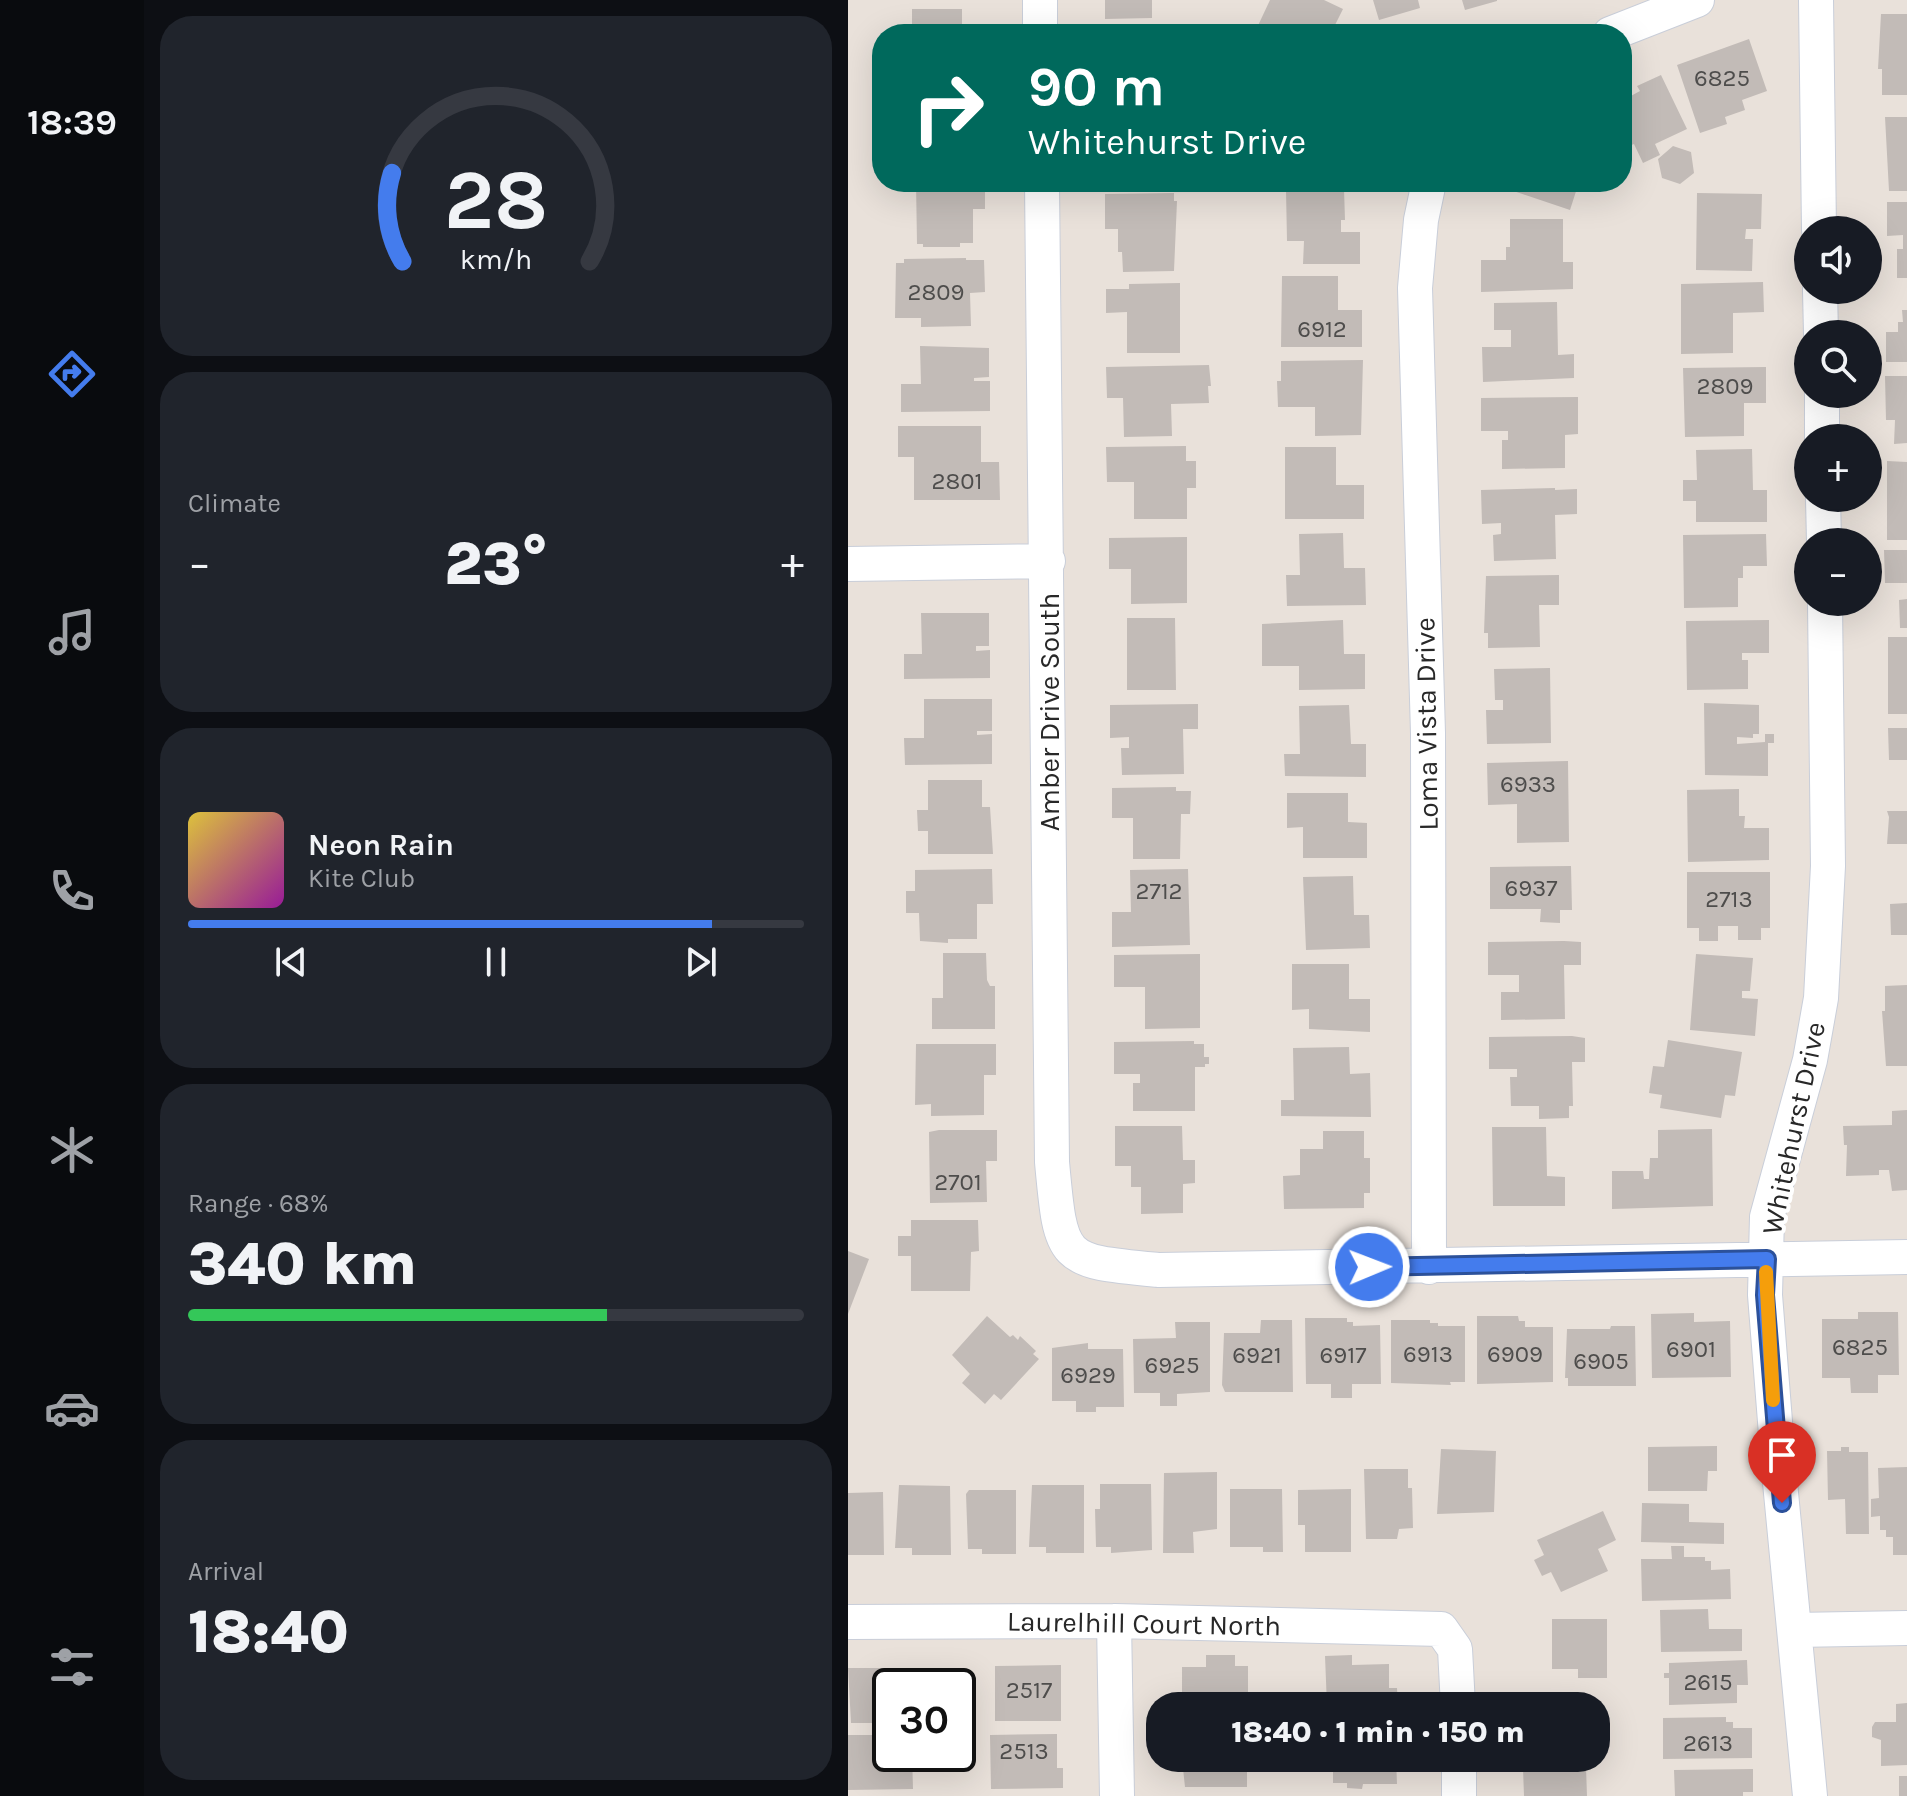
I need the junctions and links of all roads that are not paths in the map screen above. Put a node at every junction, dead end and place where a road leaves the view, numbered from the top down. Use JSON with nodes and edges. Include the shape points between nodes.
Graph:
{"nodes":[{"id":1,"x":1040,"y":0,"type":"edge"},
{"id":2,"x":1697,"y":0,"type":"edge"},
{"id":3,"x":1816,"y":0,"type":"edge"},
{"id":4,"x":1040,"y":24,"type":"edge"},
{"id":5,"x":1632,"y":25,"type":"edge"},
{"id":6,"x":1042,"y":192,"type":"edge"},
{"id":7,"x":1427,"y":192,"type":"edge"},
{"id":8,"x":1819,"y":216,"type":"edge"},
{"id":9,"x":1048,"y":561,"type":"junction"},
{"id":10,"x":848,"y":564,"type":"edge"},
{"id":11,"x":1825,"y":616,"type":"edge"},
{"id":12,"x":1907,"y":1257,"type":"edge"},
{"id":13,"x":1767,"y":1259,"type":"junction"},
{"id":14,"x":1429,"y":1267,"type":"junction"},
{"id":15,"x":1114,"y":1621,"type":"junction"},
{"id":16,"x":848,"y":1622,"type":"edge"},
{"id":17,"x":1907,"y":1628,"type":"edge"},
{"id":18,"x":1795,"y":1630,"type":"junction"},
{"id":19,"x":1457,"y":1692,"type":"edge"},
{"id":20,"x":1459,"y":1772,"type":"edge"},
{"id":21,"x":1117,"y":1796,"type":"edge"},
{"id":22,"x":1459,"y":1796,"type":"edge"},
{"id":23,"x":1810,"y":1796,"type":"edge"}],
"edges":[{"from":1,"to":4,"type":"street"},
{"from":2,"to":5,"type":"street"},
{"from":3,"to":8,"type":"street"},
{"from":6,"to":9,"type":"street","name":"Amber Drive South"},
{"from":7,"to":14,"type":"street","name":"Loma Vista Drive","via":[[1415,288],[1428,733]]},
{"from":9,"to":10,"type":"street"},
{"from":9,"to":14,"type":"street","name":"Amber Drive South","via":[[1052,1162],[1057,1213],[1069,1249],[1096,1264],[1159,1270]]},
{"from":11,"to":13,"type":"street","name":"Whitehurst Drive","via":[[1828,866],[1821,998],[1810,1060],[1767,1217]]},
{"from":12,"to":13,"type":"street"},
{"from":13,"to":14,"type":"street"},
{"from":13,"to":18,"type":"street","name":"Whitehurst Drive","via":[[1777,1457]]},
{"from":15,"to":16,"type":"street","name":"Laurelhill Court North"},
{"from":15,"to":19,"type":"street","name":"Laurelhill Court North","via":[[1441,1629],[1455,1649]]},
{"from":15,"to":21,"type":"street"},
{"from":17,"to":18,"type":"street"},
{"from":18,"to":23,"type":"street","name":"Whitehurst Drive"},
{"from":20,"to":22,"type":"street"}]}
